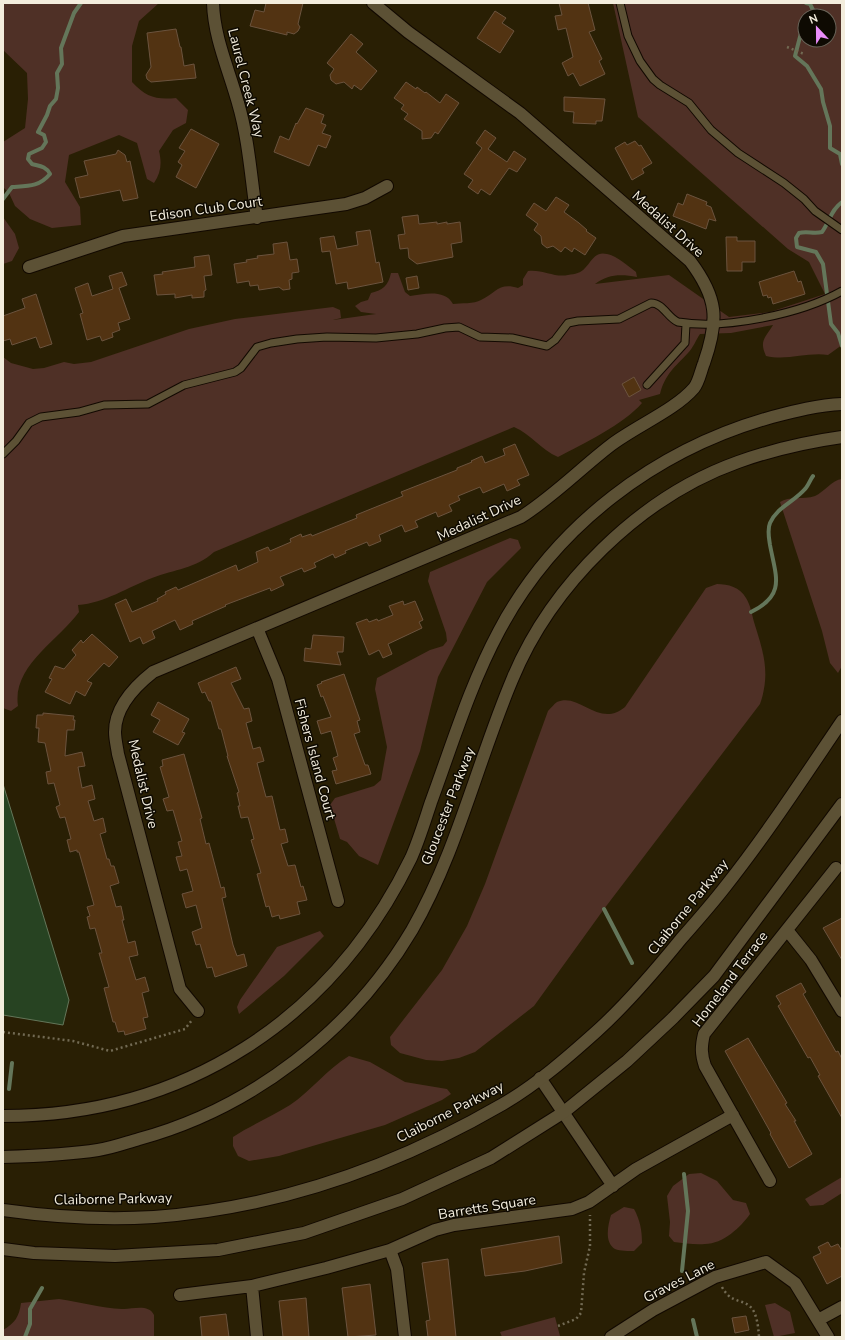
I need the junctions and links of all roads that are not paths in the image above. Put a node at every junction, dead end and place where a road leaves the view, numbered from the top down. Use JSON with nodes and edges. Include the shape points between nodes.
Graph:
{"nodes":[{"id":1,"x":213,"y":3,"type":"edge"},
{"id":2,"x":373,"y":3,"type":"edge"},
{"id":3,"x":620,"y":3,"type":"edge"},
{"id":4,"x":387,"y":186,"type":"dead end"},
{"id":5,"x":257,"y":218,"type":"junction"},
{"id":6,"x":839,"y":228,"type":"edge"},
{"id":7,"x":28,"y":267,"type":"dead end"},
{"id":8,"x":840,"y":291,"type":"edge"},
{"id":9,"x":715,"y":323,"type":"junction"},
{"id":10,"x":686,"y":324,"type":"junction"},
{"id":11,"x":647,"y":384,"type":"dead end"},
{"id":12,"x":842,"y":404,"type":"edge"},
{"id":13,"x":842,"y":437,"type":"edge"},
{"id":14,"x":3,"y":454,"type":"edge"},
{"id":15,"x":257,"y":628,"type":"junction"},
{"id":16,"x":842,"y":721,"type":"edge"},
{"id":17,"x":842,"y":804,"type":"edge"},
{"id":18,"x":836,"y":868,"type":"dead end"},
{"id":19,"x":338,"y":901,"type":"dead end"},
{"id":20,"x":787,"y":930,"type":"junction"},
{"id":21,"x":198,"y":1011,"type":"road end"},
{"id":22,"x":842,"y":1011,"type":"edge"},
{"id":23,"x":540,"y":1078,"type":"junction"},
{"id":24,"x":564,"y":1112,"type":"junction"},
{"id":25,"x":733,"y":1115,"type":"junction"},
{"id":26,"x":3,"y":1116,"type":"edge"},
{"id":27,"x":3,"y":1157,"type":"edge"},
{"id":28,"x":770,"y":1182,"type":"dead end"},
{"id":29,"x":613,"y":1186,"type":"junction"},
{"id":30,"x":3,"y":1210,"type":"edge"},
{"id":31,"x":3,"y":1249,"type":"edge"},
{"id":32,"x":390,"y":1250,"type":"junction"},
{"id":33,"x":252,"y":1286,"type":"junction"},
{"id":34,"x":180,"y":1295,"type":"dead end"},
{"id":35,"x":842,"y":1307,"type":"edge"},
{"id":36,"x":818,"y":1320,"type":"junction"},
{"id":37,"x":257,"y":1337,"type":"edge"},
{"id":38,"x":405,"y":1337,"type":"edge"},
{"id":39,"x":611,"y":1337,"type":"edge"},
{"id":40,"x":828,"y":1337,"type":"edge"}],
"edges":[{"from":1,"to":5,"type":"main road","name":"Laurel Creek Way","via":[[217,37],[245,131]]},
{"from":2,"to":9,"type":"main road","name":"Medalist Drive","via":[[408,32],[520,112],[690,261],[708,291]]},
{"from":3,"to":6,"type":"lane","via":[[624,26],[640,61],[653,79],[689,103],[710,130],[726,144],[784,183],[815,211]]},
{"from":4,"to":5,"type":"main road","name":"Edison Club Court","via":[[365,198],[346,204]]},
{"from":5,"to":7,"type":"main road","name":"Edison Club Court","via":[[123,236]]},
{"from":8,"to":9,"type":"lane","via":[[820,300],[740,323]]},
{"from":9,"to":10,"type":"lane"},
{"from":9,"to":15,"type":"main road","name":"Medalist Drive","via":[[695,388],[670,407],[629,431],[522,517]]},
{"from":10,"to":11,"type":"lane","via":[[685,343]]},
{"from":10,"to":14,"type":"lane","via":[[672,320],[661,306],[651,303],[619,319],[578,320],[568,323],[547,346],[512,338],[480,337],[459,327],[417,334],[314,338],[271,343],[257,348],[235,372],[184,385],[148,404],[104,405],[35,419]]},
{"from":12,"to":26,"type":"main road","name":"Gloucester Parkway","via":[[798,410],[741,426],[683,451],[656,466],[599,507],[555,550],[534,576],[499,630],[478,675],[412,856],[376,922],[326,982],[278,1026],[233,1056],[197,1075],[159,1090],[79,1112]]},
{"from":13,"to":27,"type":"main road","name":"Gloucester Parkway","via":[[780,448],[735,463],[700,479],[626,526],[578,574],[538,629],[513,676],[449,854],[412,930],[373,987],[333,1029],[289,1066],[250,1092],[217,1110],[164,1132],[101,1150]]},
{"from":15,"to":19,"type":"main road","name":"Fishers Island Court","via":[[278,679]]},
{"from":15,"to":21,"type":"main road","name":"Medalist Drive","via":[[153,672],[137,684],[127,698],[120,711],[115,731],[118,754],[180,989]]},
{"from":16,"to":23,"type":"main road","name":"Claiborne Parkway","via":[[724,888],[647,980],[598,1031]]},
{"from":17,"to":24,"type":"main road","via":[[714,976],[627,1061]]},
{"from":18,"to":20,"type":"main road","name":"Homeland Terrace"},
{"from":20,"to":22,"type":"main road","via":[[812,960]]},
{"from":20,"to":25,"type":"main road","name":"Homeland Terrace","via":[[704,1034],[701,1054],[705,1066]]},
{"from":23,"to":24,"type":"main road"},
{"from":23,"to":30,"type":"main road","name":"Claiborne Parkway","via":[[504,1104],[437,1139],[363,1171],[297,1193],[222,1208],[154,1217],[95,1218],[36,1215]]},
{"from":24,"to":29,"type":"main road"},
{"from":24,"to":31,"type":"main road","via":[[491,1158],[470,1168],[402,1199],[304,1233],[218,1250],[115,1256],[34,1254]]},
{"from":25,"to":28,"type":"main road","name":"Homeland Terrace"},
{"from":25,"to":29,"type":"main road","name":"Barretts Square","via":[[668,1151]]},
{"from":29,"to":32,"type":"main road","name":"Barretts Square","via":[[589,1202],[572,1209],[448,1227],[435,1230]]},
{"from":32,"to":33,"type":"main road","name":"Barretts Square"},
{"from":32,"to":38,"type":"main road","via":[[397,1269]]},
{"from":33,"to":34,"type":"main road","name":"Barretts Square"},
{"from":33,"to":37,"type":"main road"},
{"from":35,"to":36,"type":"main road"},
{"from":36,"to":39,"type":"main road","name":"Graves Lane","via":[[795,1282],[766,1262],[715,1277]]},
{"from":36,"to":40,"type":"main road"}]}
